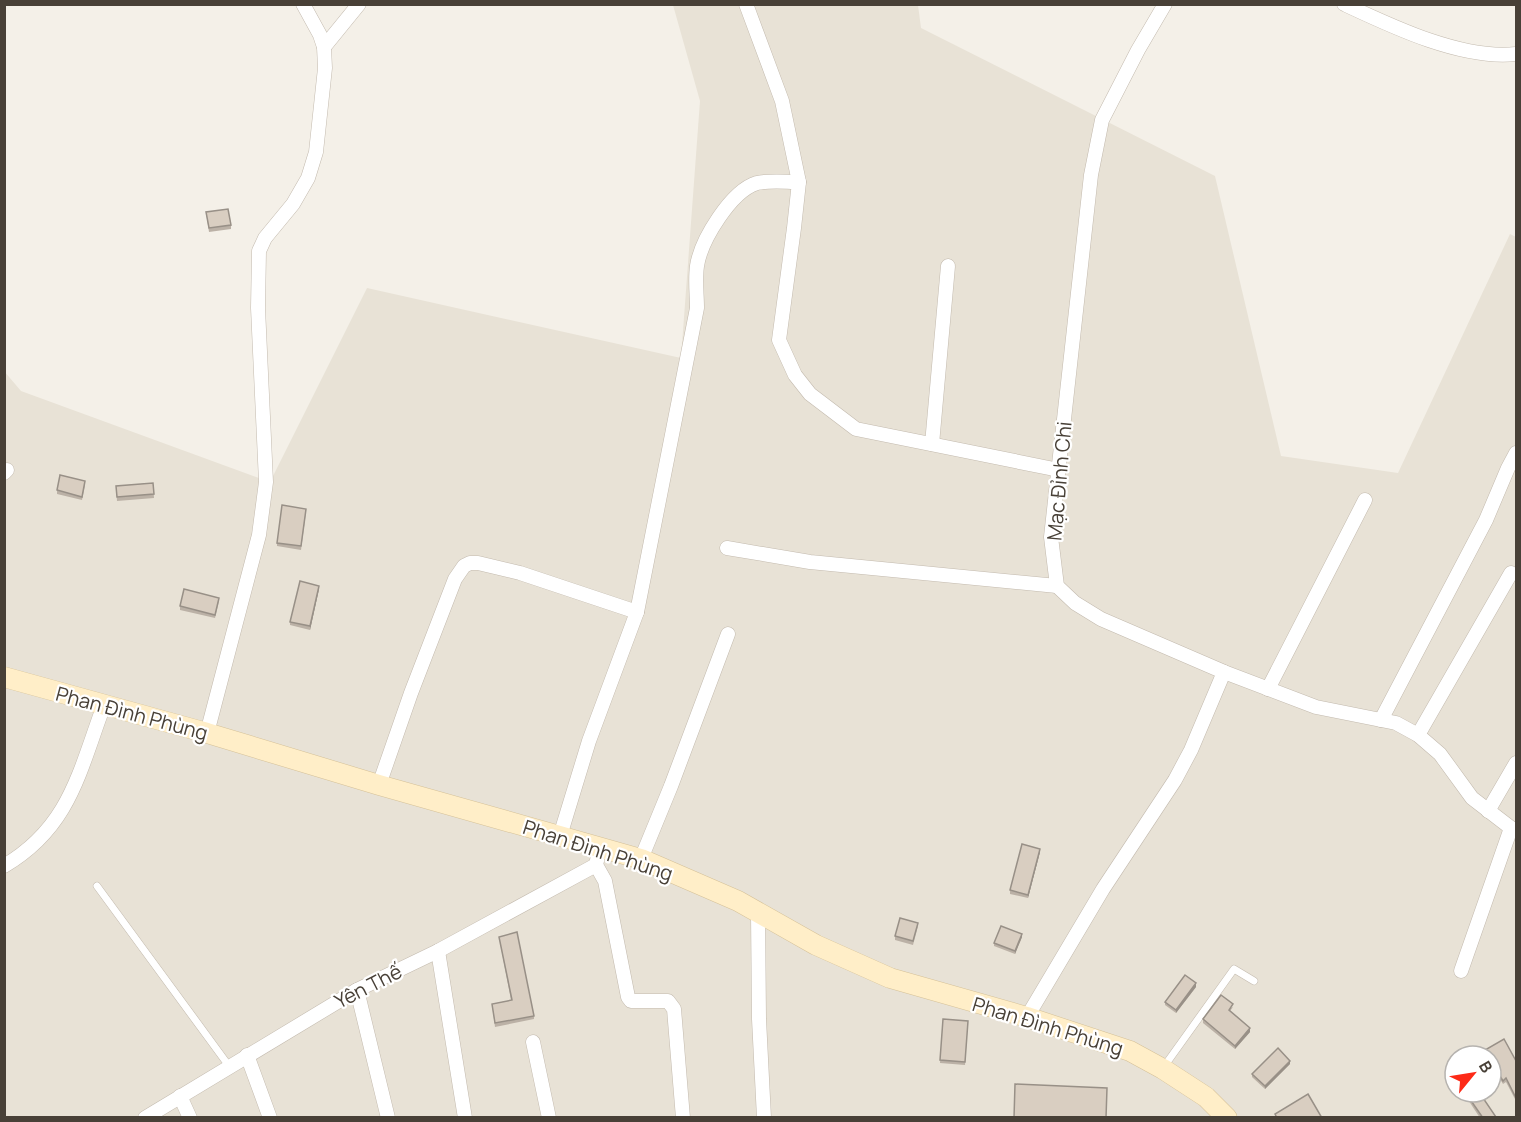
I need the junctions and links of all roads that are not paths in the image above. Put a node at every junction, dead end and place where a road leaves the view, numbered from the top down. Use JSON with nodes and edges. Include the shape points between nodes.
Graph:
{"nodes":[{"id":1,"x":303,"y":4,"type":"edge"},
{"id":2,"x":359,"y":4,"type":"edge"},
{"id":3,"x":746,"y":4,"type":"edge"},
{"id":4,"x":1166,"y":4,"type":"edge"},
{"id":5,"x":1344,"y":4,"type":"edge"},
{"id":6,"x":324,"y":46,"type":"junction"},
{"id":7,"x":1516,"y":54,"type":"edge"},
{"id":8,"x":799,"y":182,"type":"junction"},
{"id":9,"x":948,"y":266,"type":"dead end"},
{"id":10,"x":932,"y":444,"type":"junction"},
{"id":11,"x":1516,"y":453,"type":"edge"},
{"id":12,"x":1059,"y":470,"type":"junction"},
{"id":13,"x":1365,"y":500,"type":"dead end"},
{"id":14,"x":727,"y":548,"type":"dead end"},
{"id":15,"x":1511,"y":573,"type":"dead end"},
{"id":16,"x":1057,"y":586,"type":"junction"},
{"id":17,"x":637,"y":612,"type":"junction"},
{"id":18,"x":729,"y":634,"type":"dead end"},
{"id":19,"x":1224,"y":672,"type":"junction"},
{"id":20,"x":4,"y":677,"type":"edge"},
{"id":21,"x":1268,"y":689,"type":"junction"},
{"id":22,"x":104,"y":705,"type":"junction"},
{"id":23,"x":1381,"y":720,"type":"junction"},
{"id":24,"x":207,"y":733,"type":"junction"},
{"id":25,"x":1418,"y":735,"type":"junction"},
{"id":26,"x":1516,"y":763,"type":"edge"},
{"id":27,"x":379,"y":785,"type":"junction"},
{"id":28,"x":1488,"y":811,"type":"junction"},
{"id":29,"x":1514,"y":829,"type":"edge"},
{"id":30,"x":560,"y":836,"type":"junction"},
{"id":31,"x":598,"y":856,"type":"junction"},
{"id":32,"x":641,"y":859,"type":"junction"},
{"id":33,"x":4,"y":866,"type":"edge"},
{"id":34,"x":97,"y":886,"type":"dead end"},
{"id":35,"x":758,"y":913,"type":"junction"},
{"id":36,"x":438,"y":951,"type":"junction"},
{"id":37,"x":1461,"y":971,"type":"dead end"},
{"id":38,"x":1254,"y":981,"type":"dead end"},
{"id":39,"x":357,"y":990,"type":"junction"},
{"id":40,"x":1027,"y":1017,"type":"junction"},
{"id":41,"x":533,"y":1042,"type":"dead end"},
{"id":42,"x":247,"y":1055,"type":"junction"},
{"id":43,"x":229,"y":1066,"type":"junction"},
{"id":44,"x":1163,"y":1069,"type":"junction"},
{"id":45,"x":180,"y":1096,"type":"junction"},
{"id":46,"x":145,"y":1118,"type":"edge"},
{"id":47,"x":190,"y":1118,"type":"edge"},
{"id":48,"x":270,"y":1118,"type":"edge"},
{"id":49,"x":388,"y":1118,"type":"edge"},
{"id":50,"x":465,"y":1118,"type":"edge"},
{"id":51,"x":549,"y":1118,"type":"edge"},
{"id":52,"x":683,"y":1118,"type":"edge"},
{"id":53,"x":764,"y":1118,"type":"edge"},
{"id":54,"x":1227,"y":1118,"type":"edge"}],
"edges":[{"from":1,"to":6,"type":"street"},
{"from":2,"to":6,"type":"street"},
{"from":3,"to":8,"type":"street","via":[[782,101]]},
{"from":4,"to":12,"type":"street","name":"Mạc Đỉnh Chi","via":[[1102,120],[1092,175]]},
{"from":5,"to":7,"type":"street","via":[[1428,39],[1488,54]]},
{"from":6,"to":24,"type":"street","via":[[319,134],[313,164],[301,192],[259,250],[264,503]]},
{"from":8,"to":10,"type":"street","via":[[779,340],[795,375],[810,394],[856,429]]},
{"from":8,"to":17,"type":"street","via":[[759,183],[747,188],[729,204],[702,248],[697,267],[698,308]]},
{"from":9,"to":10,"type":"street"},
{"from":10,"to":12,"type":"street"},
{"from":11,"to":23,"type":"street","via":[[1486,520]]},
{"from":12,"to":16,"type":"street","name":"Mạc Đỉnh Chi","via":[[1051,537]]},
{"from":13,"to":21,"type":"street"},
{"from":14,"to":16,"type":"street","via":[[810,562]]},
{"from":15,"to":25,"type":"street"},
{"from":16,"to":19,"type":"street","via":[[1101,619]]},
{"from":17,"to":27,"type":"street","via":[[520,573],[470,563],[464,566],[455,579],[415,682]]},
{"from":17,"to":30,"type":"street","via":[[589,741]]},
{"from":18,"to":32,"type":"street"},
{"from":19,"to":21,"type":"street"},
{"from":19,"to":40,"type":"street","via":[[1175,780],[1103,889]]},
{"from":20,"to":22,"type":"street","name":"Phan Đình Phùng"},
{"from":21,"to":23,"type":"street","via":[[1316,707]]},
{"from":22,"to":24,"type":"street","name":"Phan Đình Phùng"},
{"from":22,"to":33,"type":"street","via":[[61,812],[41,839]]},
{"from":23,"to":25,"type":"street"},
{"from":24,"to":27,"type":"street","name":"Phan Đình Phùng"},
{"from":25,"to":28,"type":"street","via":[[1440,754],[1472,798]]},
{"from":26,"to":28,"type":"street"},
{"from":27,"to":30,"type":"street","name":"Phan Đình Phùng"},
{"from":28,"to":29,"type":"street"},
{"from":29,"to":37,"type":"street"},
{"from":30,"to":31,"type":"street","name":"Phan Đình Phùng"},
{"from":31,"to":32,"type":"street","name":"Phan Đình Phùng"},
{"from":31,"to":36,"type":"street","name":"Yên Thế"},
{"from":31,"to":52,"type":"street","via":[[628,997],[637,1003],[668,1001],[674,1009]]},
{"from":32,"to":35,"type":"street","name":"Phan Đình Phùng"},
{"from":34,"to":43,"type":"lane"},
{"from":35,"to":40,"type":"street","name":"Phan Đình Phùng","via":[[816,945],[890,978]]},
{"from":35,"to":53,"type":"street"},
{"from":36,"to":39,"type":"street","name":"Yên Thế"},
{"from":36,"to":50,"type":"street"},
{"from":38,"to":44,"type":"lane","via":[[1234,969]]},
{"from":39,"to":42,"type":"street","name":"Yên Thế"},
{"from":39,"to":49,"type":"street"},
{"from":40,"to":44,"type":"street","name":"Phan Đình Phùng","via":[[1130,1050]]},
{"from":41,"to":51,"type":"street"},
{"from":42,"to":43,"type":"street","name":"Yên Thế"},
{"from":42,"to":48,"type":"street"},
{"from":43,"to":45,"type":"street","name":"Yên Thế"},
{"from":44,"to":54,"type":"street","name":"Phan Đình Phùng","via":[[1206,1097]]},
{"from":45,"to":46,"type":"street","name":"Yên Thế"},
{"from":45,"to":47,"type":"street"}]}
